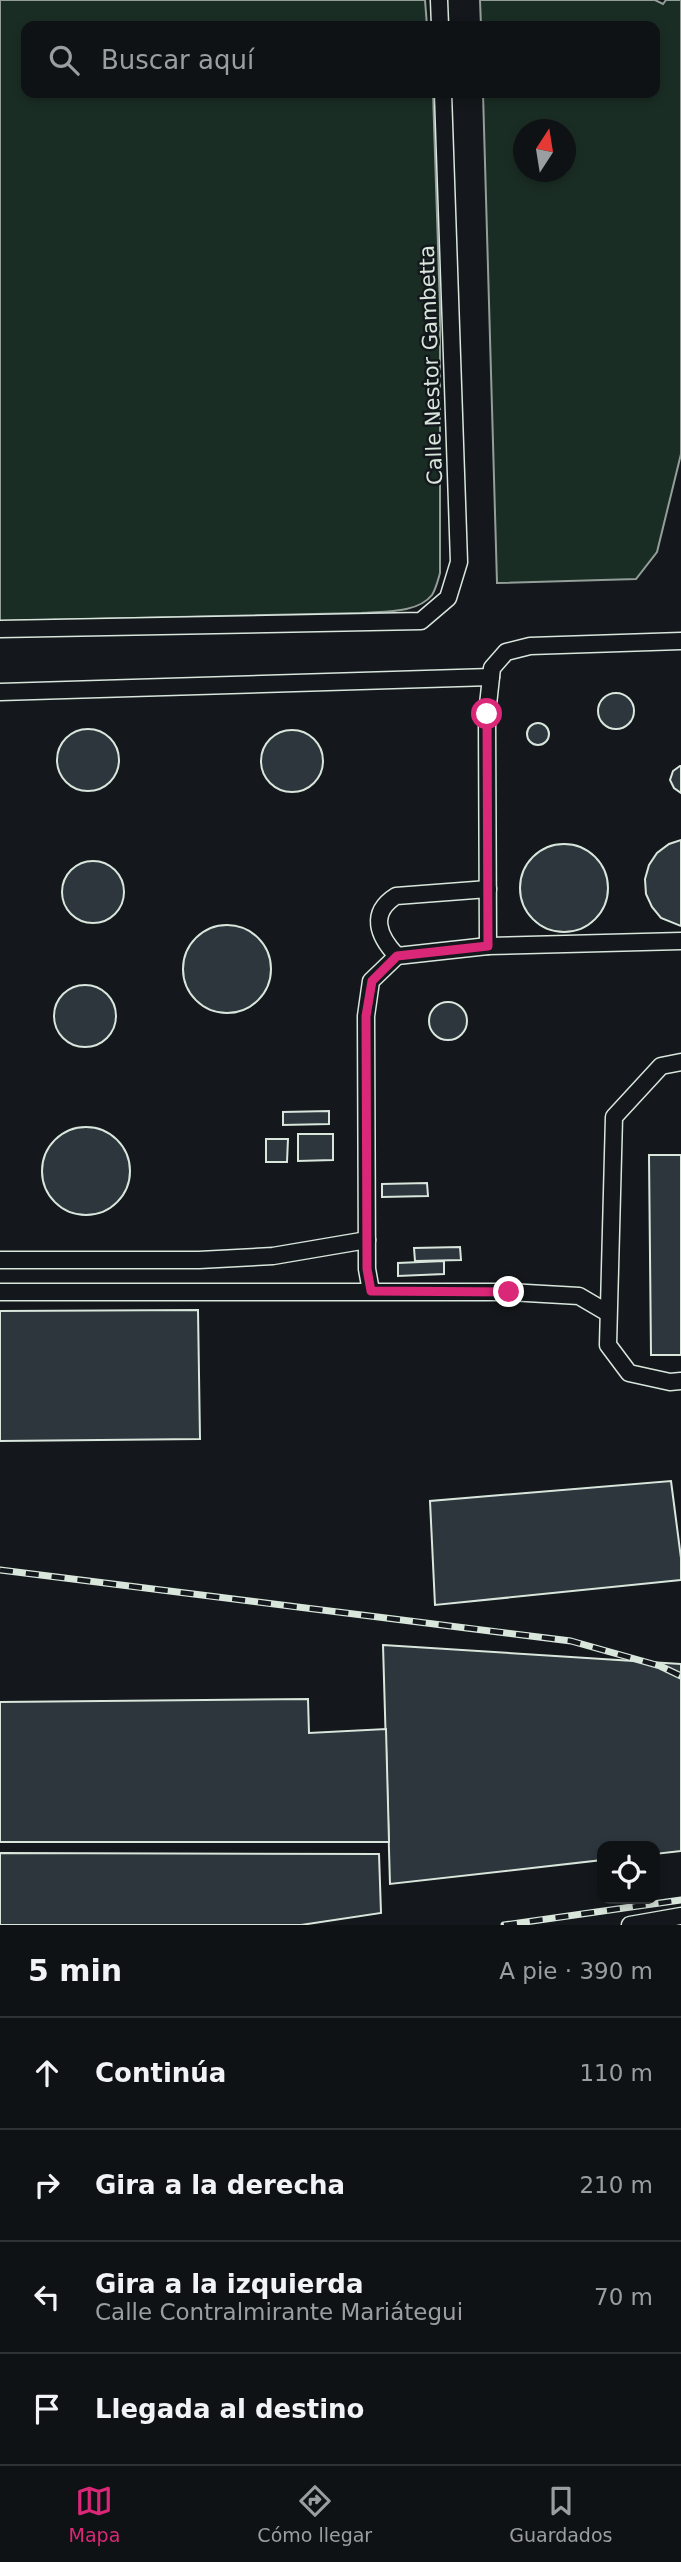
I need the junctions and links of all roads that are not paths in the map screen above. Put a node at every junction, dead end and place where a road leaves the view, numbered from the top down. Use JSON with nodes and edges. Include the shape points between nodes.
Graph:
{"nodes":[{"id":1,"x":439,"y":0,"type":"edge"},
{"id":2,"x":440,"y":21,"type":"edge"},
{"id":3,"x":443,"y":98,"type":"edge"},
{"id":4,"x":0,"y":629,"type":"edge"},
{"id":5,"x":681,"y":641,"type":"edge"},
{"id":6,"x":491,"y":677,"type":"junction"},
{"id":7,"x":0,"y":692,"type":"edge"},
{"id":8,"x":488,"y":889,"type":"junction"},
{"id":9,"x":681,"y":941,"type":"edge"},
{"id":10,"x":488,"y":946,"type":"junction"},
{"id":11,"x":397,"y":956,"type":"junction"},
{"id":12,"x":681,"y":1062,"type":"edge"},
{"id":13,"x":367,"y":1240,"type":"junction"},
{"id":14,"x":0,"y":1261,"type":"edge"},
{"id":15,"x":371,"y":1291,"type":"junction"},
{"id":16,"x":0,"y":1292,"type":"edge"},
{"id":17,"x":608,"y":1313,"type":"junction"},
{"id":18,"x":681,"y":1381,"type":"edge"},
{"id":19,"x":681,"y":1916,"type":"edge"},
{"id":20,"x":630,"y":1925,"type":"edge"}],
"edges":[{"from":1,"to":2,"type":"street"},
{"from":3,"to":4,"type":"street","name":"Calle Nestor Gambetta","via":[[459,562],[448,598],[421,621]]},
{"from":5,"to":6,"type":"street","via":[[530,646],[506,652],[492,668]]},
{"from":6,"to":7,"type":"street"},
{"from":6,"to":8,"type":"street"},
{"from":8,"to":10,"type":"street"},
{"from":8,"to":11,"type":"street","via":[[396,896],[385,903],[379,931]]},
{"from":9,"to":10,"type":"street"},
{"from":10,"to":11,"type":"street"},
{"from":11,"to":13,"type":"street","via":[[372,981],[366,1016]]},
{"from":12,"to":17,"type":"street","via":[[661,1066],[614,1116]]},
{"from":13,"to":14,"type":"street","via":[[273,1256],[212,1260]]},
{"from":13,"to":15,"type":"street"},
{"from":15,"to":16,"type":"street"},
{"from":15,"to":17,"type":"street","via":[[579,1296]]},
{"from":17,"to":18,"type":"street","via":[[608,1345],[629,1373]]},
{"from":19,"to":20,"type":"street"}]}
